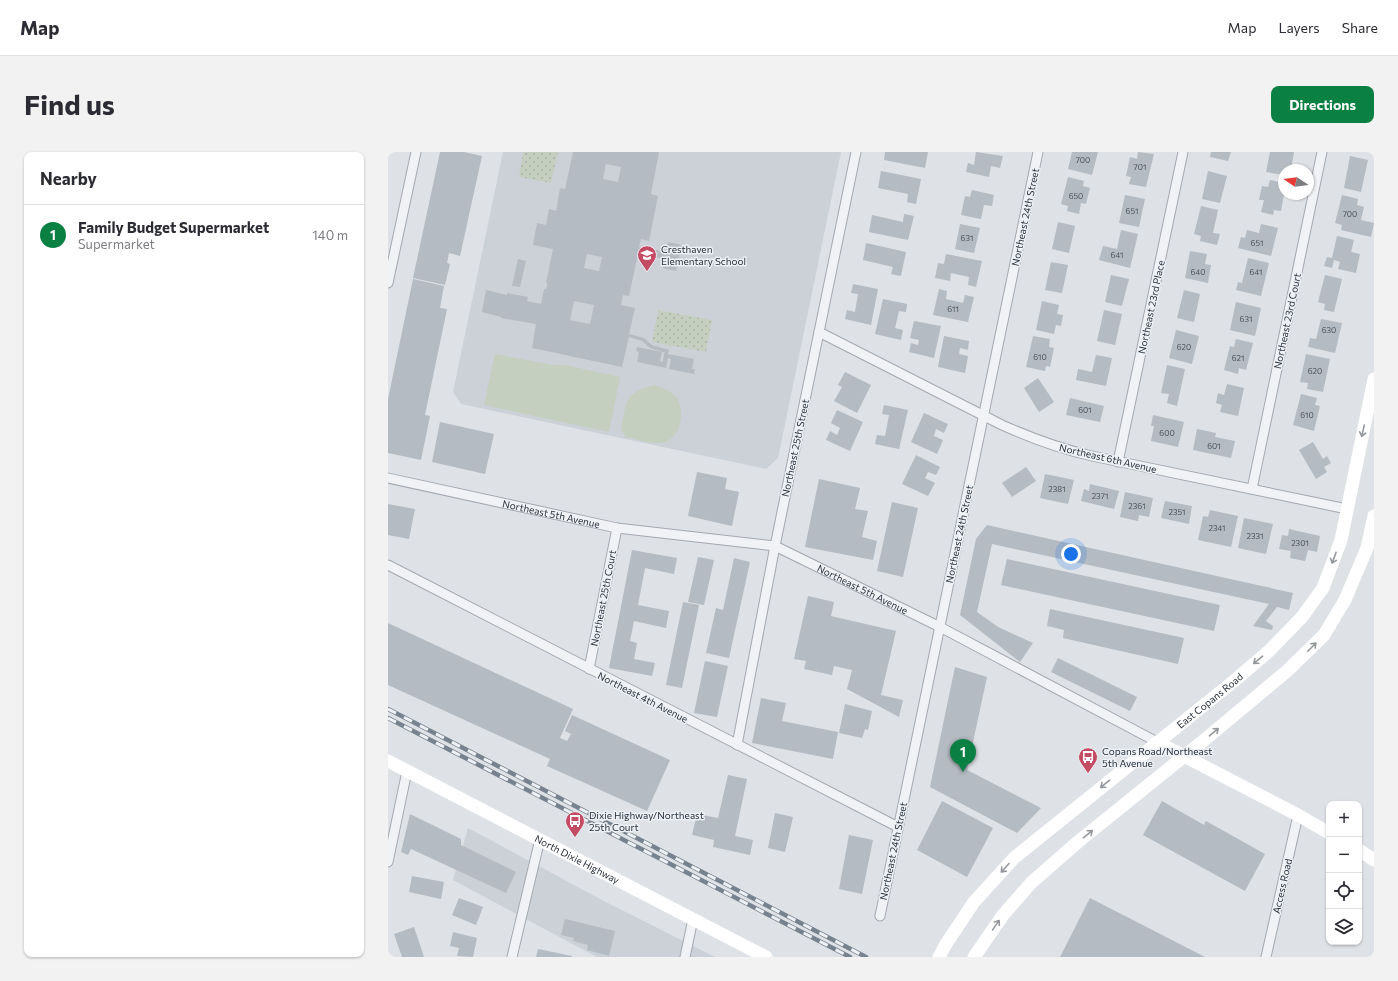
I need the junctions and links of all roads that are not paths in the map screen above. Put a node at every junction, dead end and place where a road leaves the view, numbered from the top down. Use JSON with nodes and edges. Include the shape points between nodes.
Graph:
{"nodes":[{"id":1,"x":416,"y":152,"type":"edge"},
{"id":2,"x":856,"y":152,"type":"edge"},
{"id":3,"x":1038,"y":152,"type":"edge"},
{"id":4,"x":1183,"y":152,"type":"edge"},
{"id":5,"x":1322,"y":152,"type":"edge"},
{"id":6,"x":388,"y":283,"type":"edge"},
{"id":7,"x":819,"y":332,"type":"junction"},
{"id":8,"x":1374,"y":379,"type":"edge"},
{"id":9,"x":983,"y":416,"type":"junction"},
{"id":10,"x":1118,"y":462,"type":"junction"},
{"id":11,"x":388,"y":478,"type":"edge"},
{"id":12,"x":1252,"y":489,"type":"junction"},
{"id":13,"x":1347,"y":509,"type":"junction"},
{"id":14,"x":1374,"y":516,"type":"edge"},
{"id":15,"x":617,"y":528,"type":"junction"},
{"id":16,"x":775,"y":546,"type":"junction"},
{"id":17,"x":388,"y":566,"type":"edge"},
{"id":18,"x":940,"y":627,"type":"junction"},
{"id":19,"x":589,"y":669,"type":"junction"},
{"id":20,"x":1157,"y":742,"type":"junction"},
{"id":21,"x":737,"y":745,"type":"junction"},
{"id":22,"x":1184,"y":756,"type":"junction"},
{"id":23,"x":388,"y":761,"type":"edge"},
{"id":24,"x":407,"y":771,"type":"junction"},
{"id":25,"x":1298,"y":815,"type":"junction"},
{"id":26,"x":898,"y":827,"type":"junction"},
{"id":27,"x":1326,"y":831,"type":"edge"},
{"id":28,"x":540,"y":840,"type":"junction"},
{"id":29,"x":1362,"y":852,"type":"edge"},
{"id":30,"x":1374,"y":860,"type":"edge"},
{"id":31,"x":388,"y":862,"type":"edge"},
{"id":32,"x":880,"y":916,"type":"dead end"},
{"id":33,"x":693,"y":919,"type":"junction"},
{"id":34,"x":512,"y":957,"type":"edge"},
{"id":35,"x":685,"y":957,"type":"edge"},
{"id":36,"x":766,"y":957,"type":"edge"},
{"id":37,"x":939,"y":957,"type":"edge"},
{"id":38,"x":974,"y":957,"type":"edge"},
{"id":39,"x":1266,"y":957,"type":"edge"}],
"edges":[{"from":1,"to":6,"type":"street"},
{"from":2,"to":7,"type":"street","name":"Northeast 25th Street"},
{"from":3,"to":9,"type":"street","name":"Northeast 24th Street"},
{"from":4,"to":10,"type":"street","name":"Northeast 23rd Place"},
{"from":5,"to":12,"type":"street","name":"Northeast 23rd Court"},
{"from":7,"to":9,"type":"street","name":"Northeast 6th Avenue"},
{"from":7,"to":16,"type":"street","name":"Northeast 25th Street"},
{"from":8,"to":13,"type":"main road","name":"East Copans Road","one_way":true},
{"from":9,"to":10,"type":"street","name":"Northeast 6th Avenue","via":[[1031,438]]},
{"from":9,"to":18,"type":"street","name":"Northeast 24th Street"},
{"from":10,"to":12,"type":"street","name":"Northeast 6th Avenue"},
{"from":11,"to":15,"type":"street","name":"Northeast 5th Avenue"},
{"from":12,"to":13,"type":"street","name":"Northeast 6th Avenue"},
{"from":13,"to":20,"type":"main road","name":"East Copans Road","one_way":true,"via":[[1341,540],[1323,588],[1302,617],[1269,651]]},
{"from":22,"to":14,"type":"main road","one_way":true,"via":[[1287,671],[1324,635],[1345,600],[1367,548]]},
{"from":15,"to":16,"type":"street","name":"Northeast 5th Avenue"},
{"from":15,"to":19,"type":"street","name":"Northeast 25th Court"},
{"from":16,"to":18,"type":"street","name":"Northeast 5th Avenue"},
{"from":16,"to":21,"type":"street","name":"Northeast 25th Street"},
{"from":17,"to":19,"type":"street","name":"Northeast 4th Avenue"},
{"from":18,"to":20,"type":"street","name":"Northeast 5th Avenue"},
{"from":18,"to":26,"type":"street","name":"Northeast 24th Street"},
{"from":19,"to":21,"type":"street","name":"Northeast 4th Avenue"},
{"from":20,"to":22,"type":"main road","name":"Northeast 5th Avenue"},
{"from":20,"to":37,"type":"main road","name":"East Copans Road","one_way":true,"via":[[1014,858],[974,902]]},
{"from":21,"to":26,"type":"street","name":"Northeast 4th Avenue"},
{"from":22,"to":25,"type":"main road","name":"Northeast 5th Avenue"},
{"from":38,"to":22,"type":"main road","one_way":true,"via":[[1003,915],[1032,882]]},
{"from":23,"to":24,"type":"main road","name":"North Dixie Highway"},
{"from":24,"to":28,"type":"main road","name":"North Dixie Highway"},
{"from":24,"to":31,"type":"street"},
{"from":25,"to":27,"type":"main road","name":"Northeast 5th Avenue"},
{"from":25,"to":39,"type":"street","name":"Access Road"},
{"from":26,"to":32,"type":"street","name":"Northeast 24th Street"},
{"from":28,"to":33,"type":"main road","name":"North Dixie Highway"},
{"from":28,"to":34,"type":"street"},
{"from":29,"to":30,"type":"main road"},
{"from":33,"to":35,"type":"street"},
{"from":33,"to":36,"type":"main road","name":"North Dixie Highway"}]}
